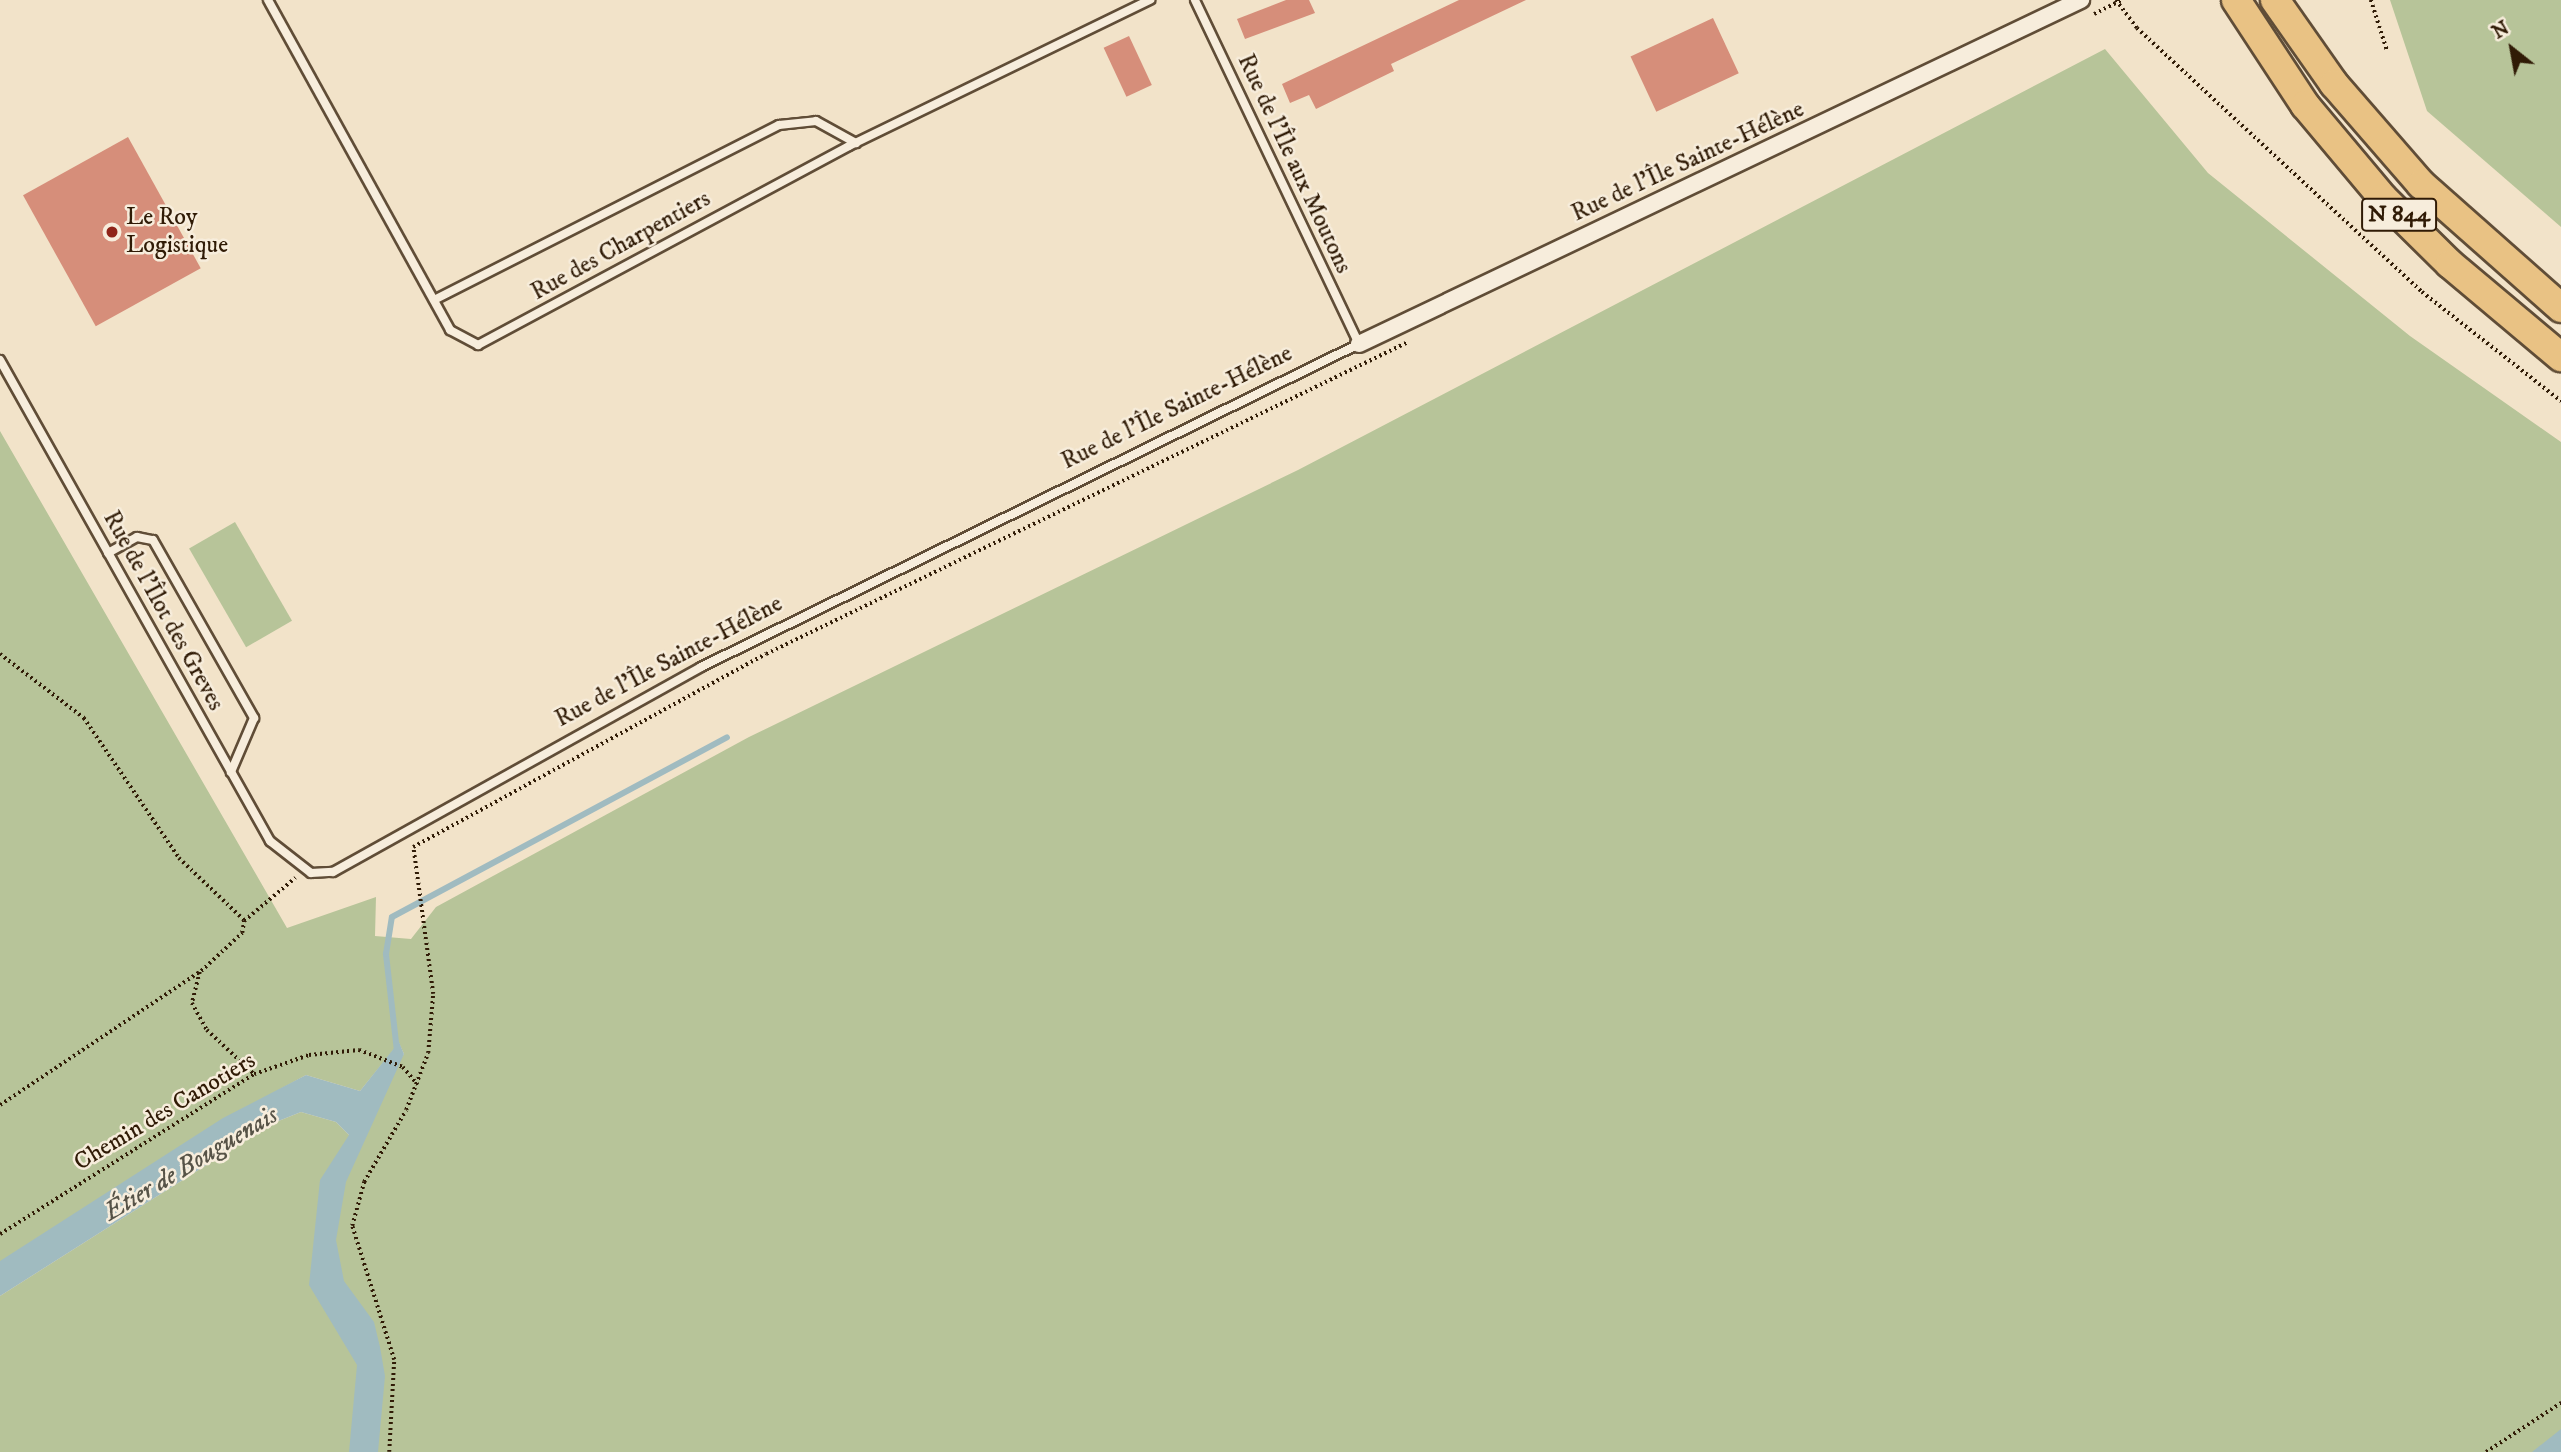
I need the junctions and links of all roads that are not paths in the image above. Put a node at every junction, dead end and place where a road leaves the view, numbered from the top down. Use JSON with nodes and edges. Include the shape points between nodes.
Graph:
{"nodes":[{"id":1,"x":268,"y":0,"type":"edge"},
{"id":2,"x":1150,"y":0,"type":"edge"},
{"id":3,"x":1195,"y":0,"type":"edge"},
{"id":4,"x":2081,"y":0,"type":"edge"},
{"id":5,"x":2236,"y":0,"type":"edge"},
{"id":6,"x":2275,"y":0,"type":"edge"},
{"id":7,"x":856,"y":142,"type":"junction"},
{"id":8,"x":433,"y":300,"type":"junction"},
{"id":9,"x":2561,"y":309,"type":"edge"},
{"id":10,"x":1359,"y":344,"type":"junction"},
{"id":11,"x":2561,"y":357,"type":"edge"},
{"id":12,"x":0,"y":360,"type":"edge"},
{"id":13,"x":108,"y":553,"type":"junction"},
{"id":14,"x":231,"y":772,"type":"junction"},
{"id":15,"x":305,"y":870,"type":"joint"}],
"edges":[{"from":1,"to":8,"type":"lane","name":"Rue des Charpentiers"},
{"from":2,"to":7,"type":"lane","name":"Rue des Charpentiers"},
{"from":3,"to":10,"type":"lane","name":"Rue de l'Île aux Moutons"},
{"from":4,"to":10,"type":"street","name":"Rue de l'Île Sainte-Hélène"},
{"from":5,"to":11,"type":"highway","number":"N 844","via":[[2266,47],[2383,198],[2450,264]]},
{"from":6,"to":9,"type":"highway","number":"N 844","via":[[2294,30],[2421,184]]},
{"from":7,"to":8,"type":"lane","via":[[816,121],[779,125]]},
{"from":7,"to":8,"type":"lane","name":"Rue des Charpentiers","via":[[478,345],[450,330]]},
{"from":10,"to":15,"type":"lane","name":"Rue de l'Île Sainte-Hélène","via":[[701,667],[354,865]]},
{"from":12,"to":13,"type":"lane","name":"Rue de l'Îlot des Greves"},
{"from":13,"to":14,"type":"lane","name":"Rue de l'Îlot des Greves"},
{"from":13,"to":14,"type":"lane","via":[[137,537],[153,540],[254,718]]},
{"from":14,"to":15,"type":"lane","name":"Rue de l'Îlot des Greves","via":[[270,841]]}]}
